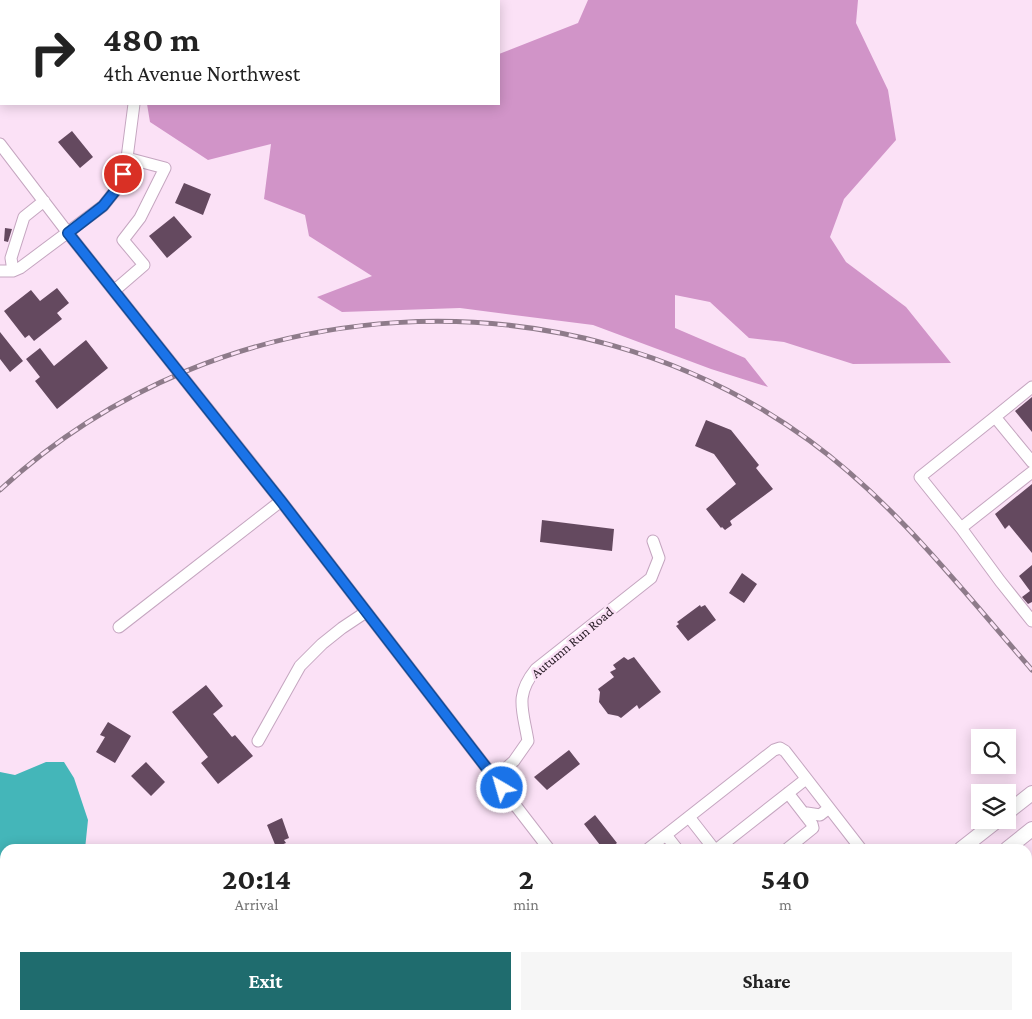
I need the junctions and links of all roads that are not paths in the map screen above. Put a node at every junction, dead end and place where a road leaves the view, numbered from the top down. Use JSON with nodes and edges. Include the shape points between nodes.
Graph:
{"nodes":[{"id":1,"x":134,"y":105,"type":"edge"},
{"id":2,"x":0,"y":144,"type":"edge"},
{"id":3,"x":127,"y":158,"type":"junction"},
{"id":4,"x":44,"y":201,"type":"junction"},
{"id":5,"x":68,"y":233,"type":"junction"},
{"id":6,"x":0,"y":271,"type":"edge"},
{"id":7,"x":13,"y":271,"type":"junction"},
{"id":8,"x":115,"y":290,"type":"junction"},
{"id":9,"x":1032,"y":387,"type":"edge"},
{"id":10,"x":995,"y":416,"type":"junction"},
{"id":11,"x":1029,"y":458,"type":"edge"},
{"id":12,"x":1032,"y":472,"type":"edge"},
{"id":13,"x":281,"y":501,"type":"junction"},
{"id":14,"x":961,"y":528,"type":"junction"},
{"id":15,"x":653,"y":541,"type":"dead end"},
{"id":16,"x":366,"y":612,"type":"junction"},
{"id":17,"x":1032,"y":621,"type":"edge"},
{"id":18,"x":119,"y":627,"type":"dead end"},
{"id":19,"x":258,"y":741,"type":"dead end"},
{"id":20,"x":495,"y":778,"type":"junction"},
{"id":21,"x":806,"y":779,"type":"junction"},
{"id":22,"x":788,"y":793,"type":"junction"},
{"id":23,"x":1032,"y":793,"type":"edge"},
{"id":24,"x":1016,"y":806,"type":"edge"},
{"id":25,"x":829,"y":808,"type":"junction"},
{"id":26,"x":805,"y":815,"type":"junction"},
{"id":27,"x":690,"y":817,"type":"junction"},
{"id":28,"x":987,"y":829,"type":"edge"},
{"id":29,"x":1032,"y":829,"type":"edge"},
{"id":30,"x":666,"y":835,"type":"junction"},
{"id":31,"x":545,"y":844,"type":"edge"},
{"id":32,"x":654,"y":844,"type":"edge"},
{"id":33,"x":673,"y":844,"type":"edge"},
{"id":34,"x":712,"y":844,"type":"edge"},
{"id":35,"x":722,"y":844,"type":"edge"},
{"id":36,"x":793,"y":844,"type":"edge"},
{"id":37,"x":857,"y":844,"type":"edge"},
{"id":38,"x":967,"y":844,"type":"edge"},
{"id":39,"x":1013,"y":844,"type":"edge"}],
"edges":[{"from":1,"to":3,"type":"street"},
{"from":2,"to":4,"type":"street"},
{"from":3,"to":5,"type":"street","via":[[115,191],[103,206]]},
{"from":3,"to":8,"type":"street","via":[[165,168],[140,218],[123,240],[144,265]]},
{"from":4,"to":5,"type":"street"},
{"from":4,"to":7,"type":"street","via":[[24,217],[11,258]]},
{"from":5,"to":7,"type":"street"},
{"from":5,"to":8,"type":"street"},
{"from":6,"to":7,"type":"street"},
{"from":8,"to":13,"type":"street"},
{"from":9,"to":10,"type":"street"},
{"from":10,"to":11,"type":"street"},
{"from":10,"to":14,"type":"street","via":[[920,477]]},
{"from":12,"to":14,"type":"street"},
{"from":13,"to":16,"type":"street"},
{"from":13,"to":18,"type":"street"},
{"from":14,"to":17,"type":"street"},
{"from":15,"to":20,"type":"street","name":"Autumn Run Road","via":[[659,558],[651,578],[536,669],[526,681],[521,695],[528,741],[514,761]]},
{"from":16,"to":19,"type":"street","via":[[322,644],[300,666]]},
{"from":16,"to":20,"type":"street"},
{"from":20,"to":31,"type":"street"},
{"from":21,"to":22,"type":"street"},
{"from":21,"to":25,"type":"street"},
{"from":21,"to":27,"type":"street","via":[[780,748]]},
{"from":22,"to":26,"type":"street"},
{"from":22,"to":35,"type":"street"},
{"from":23,"to":24,"type":"main road"},
{"from":25,"to":26,"type":"street","via":[[820,815]]},
{"from":25,"to":37,"type":"street"},
{"from":26,"to":36,"type":"street","via":[[813,828]]},
{"from":27,"to":30,"type":"street"},
{"from":27,"to":34,"type":"street"},
{"from":28,"to":38,"type":"main road"},
{"from":29,"to":39,"type":"main road"},
{"from":30,"to":32,"type":"street"},
{"from":30,"to":33,"type":"street"}]}
